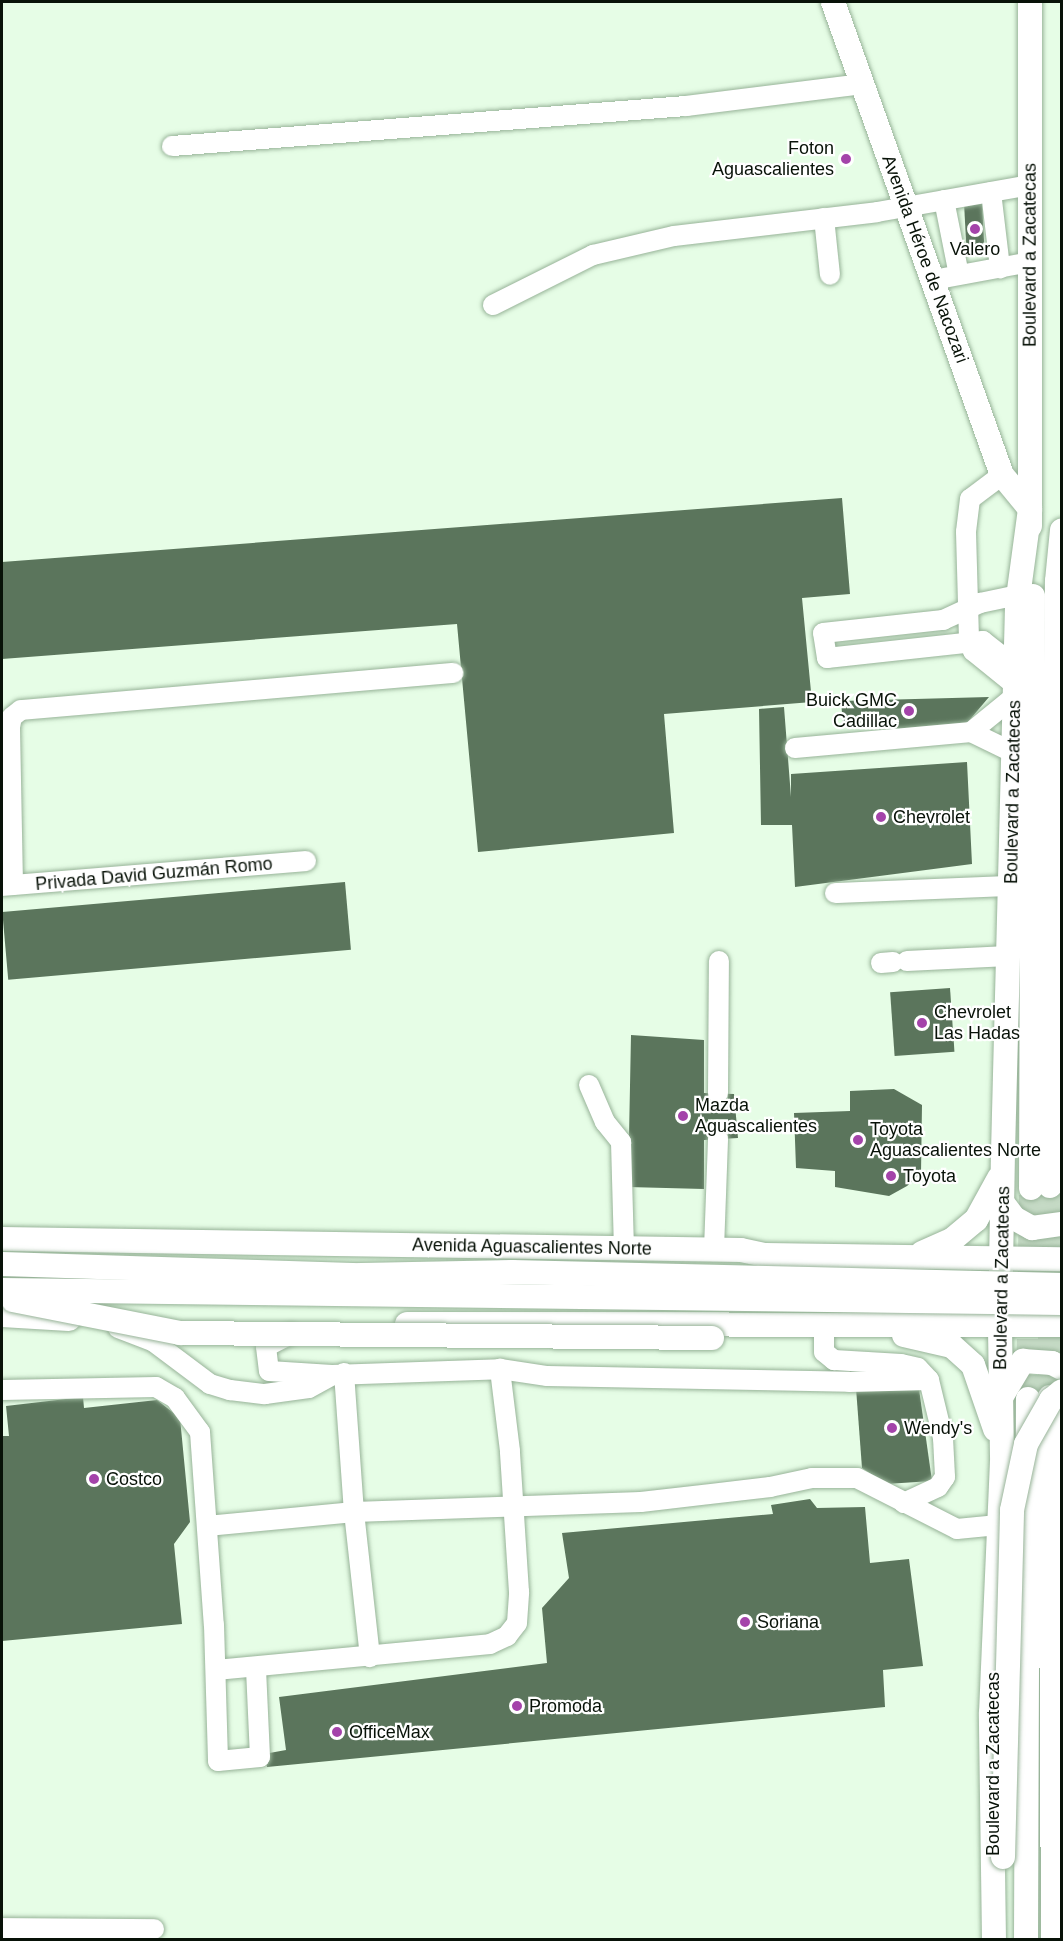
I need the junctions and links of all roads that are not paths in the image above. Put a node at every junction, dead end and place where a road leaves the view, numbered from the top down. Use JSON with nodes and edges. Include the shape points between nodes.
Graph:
{"nodes":[{"id":1,"x":833,"y":2,"type":"edge"},
{"id":2,"x":840,"y":2,"type":"edge"},
{"id":3,"x":1030,"y":2,"type":"edge"},
{"id":4,"x":845,"y":33,"type":"junction"},
{"id":5,"x":863,"y":84,"type":"junction"},
{"id":6,"x":172,"y":146,"type":"dead end"},
{"id":7,"x":1030,"y":185,"type":"junction"},
{"id":8,"x":991,"y":192,"type":"junction"},
{"id":9,"x":944,"y":200,"type":"junction"},
{"id":10,"x":907,"y":207,"type":"junction"},
{"id":11,"x":824,"y":218,"type":"junction"},
{"id":12,"x":1030,"y":262,"type":"junction"},
{"id":13,"x":1000,"y":268,"type":"junction"},
{"id":14,"x":830,"y":275,"type":"dead end"},
{"id":15,"x":959,"y":275,"type":"junction"},
{"id":16,"x":933,"y":280,"type":"junction"},
{"id":17,"x":493,"y":305,"type":"dead end"},
{"id":18,"x":1002,"y":475,"type":"junction"},
{"id":19,"x":1030,"y":509,"type":"junction"},
{"id":20,"x":1062,"y":530,"type":"edge"},
{"id":21,"x":1018,"y":600,"type":"junction"},
{"id":22,"x":970,"y":610,"type":"junction"},
{"id":23,"x":969,"y":640,"type":"junction"},
{"id":24,"x":453,"y":673,"type":"dead end"},
{"id":25,"x":1015,"y":682,"type":"junction"},
{"id":26,"x":971,"y":732,"type":"junction"},
{"id":27,"x":795,"y":748,"type":"dead end"},
{"id":28,"x":1014,"y":753,"type":"junction"},
{"id":29,"x":306,"y":861,"type":"dead end"},
{"id":30,"x":7,"y":886,"type":"edge"},
{"id":31,"x":1010,"y":886,"type":"junction"},
{"id":32,"x":835,"y":893,"type":"dead end"},
{"id":33,"x":1008,"y":956,"type":"junction"},
{"id":34,"x":719,"y":961,"type":"dead end"},
{"id":35,"x":894,"y":962,"type":"dead end"},
{"id":36,"x":589,"y":1085,"type":"dead end"},
{"id":37,"x":718,"y":1093,"type":"tunnel mouth"},
{"id":38,"x":717,"y":1139,"type":"tunnel mouth"},
{"id":39,"x":1004,"y":1152,"type":"junction"},
{"id":40,"x":1002,"y":1202,"type":"junction"},
{"id":41,"x":1062,"y":1224,"type":"edge"},
{"id":42,"x":2,"y":1239,"type":"edge"},
{"id":43,"x":624,"y":1248,"type":"junction"},
{"id":44,"x":714,"y":1249,"type":"junction"},
{"id":45,"x":765,"y":1255,"type":"junction"},
{"id":46,"x":903,"y":1256,"type":"junction"},
{"id":47,"x":936,"y":1257,"type":"junction"},
{"id":48,"x":1001,"y":1258,"type":"junction"},
{"id":49,"x":1062,"y":1259,"type":"edge"},
{"id":50,"x":2,"y":1264,"type":"edge"},
{"id":51,"x":1062,"y":1285,"type":"edge"},
{"id":52,"x":361,"y":1286,"type":"junction"},
{"id":53,"x":2,"y":1290,"type":"edge"},
{"id":54,"x":2,"y":1298,"type":"edge"},
{"id":55,"x":1062,"y":1303,"type":"edge"},
{"id":56,"x":2,"y":1315,"type":"edge"},
{"id":57,"x":95,"y":1320,"type":"junction"},
{"id":58,"x":309,"y":1324,"type":"junction"},
{"id":59,"x":671,"y":1324,"type":"junction"},
{"id":60,"x":820,"y":1324,"type":"junction"},
{"id":61,"x":936,"y":1324,"type":"junction"},
{"id":62,"x":1000,"y":1324,"type":"junction"},
{"id":63,"x":867,"y":1325,"type":"junction"},
{"id":64,"x":1062,"y":1325,"type":"edge"},
{"id":65,"x":1062,"y":1368,"type":"edge"},
{"id":66,"x":500,"y":1370,"type":"junction"},
{"id":67,"x":338,"y":1374,"type":"junction"},
{"id":68,"x":930,"y":1380,"type":"junction"},
{"id":69,"x":2,"y":1390,"type":"edge"},
{"id":70,"x":1046,"y":1395,"type":"edge"},
{"id":71,"x":1001,"y":1397,"type":"junction"},
{"id":72,"x":1002,"y":1456,"type":"junction"},
{"id":73,"x":903,"y":1503,"type":"junction"},
{"id":74,"x":515,"y":1505,"type":"junction"},
{"id":75,"x":354,"y":1512,"type":"junction"},
{"id":76,"x":998,"y":1525,"type":"junction"},
{"id":77,"x":207,"y":1526,"type":"junction"},
{"id":78,"x":370,"y":1657,"type":"junction"},
{"id":79,"x":256,"y":1668,"type":"junction"},
{"id":80,"x":216,"y":1670,"type":"junction"},
{"id":81,"x":993,"y":1889,"type":"junction"},
{"id":82,"x":2,"y":1928,"type":"edge"},
{"id":83,"x":154,"y":1929,"type":"dead end"},
{"id":84,"x":994,"y":1940,"type":"edge"},
{"id":85,"x":1026,"y":1940,"type":"edge"},
{"id":86,"x":1053,"y":1940,"type":"edge"}],
"edges":[{"from":1,"to":4,"type":"main road","name":"Avenida Héroe de Nacozari"},
{"from":2,"to":4,"type":"main road"},
{"from":3,"to":7,"type":"main road","name":"Boulevard a Zacatecas"},
{"from":4,"to":5,"type":"main road","name":"Avenida Héroe de Nacozari"},
{"from":5,"to":6,"type":"lane","via":[[686,106]]},
{"from":5,"to":10,"type":"main road","name":"Avenida Héroe de Nacozari"},
{"from":7,"to":8,"type":"lane"},
{"from":7,"to":12,"type":"main road","name":"Boulevard a Zacatecas"},
{"from":8,"to":9,"type":"lane"},
{"from":8,"to":13,"type":"lane"},
{"from":9,"to":10,"type":"lane"},
{"from":9,"to":15,"type":"lane"},
{"from":10,"to":11,"type":"lane"},
{"from":10,"to":16,"type":"main road","name":"Avenida Héroe de Nacozari"},
{"from":11,"to":14,"type":"lane"},
{"from":11,"to":17,"type":"lane","via":[[674,236],[593,255]]},
{"from":12,"to":13,"type":"lane"},
{"from":12,"to":19,"type":"main road","name":"Boulevard a Zacatecas"},
{"from":13,"to":15,"type":"lane"},
{"from":15,"to":16,"type":"lane"},
{"from":16,"to":18,"type":"main road","name":"Avenida Héroe de Nacozari"},
{"from":18,"to":19,"type":"main road","name":"Avenida Héroe de Nacozari"},
{"from":18,"to":22,"type":"lane","via":[[970,499],[966,532]]},
{"from":19,"to":20,"type":"main road","name":"Boulevard a Zacatecas","via":[[1040,1187],[1057,581]]},
{"from":19,"to":21,"type":"main road","name":"Boulevard a Zacatecas"},
{"from":21,"to":22,"type":"lane","via":[[982,613]]},
{"from":21,"to":25,"type":"main road","name":"Boulevard a Zacatecas"},
{"from":22,"to":23,"type":"lane"},
{"from":22,"to":23,"type":"lane","via":[[942,620],[823,633],[827,658]]},
{"from":23,"to":25,"type":"lane","via":[[983,641]]},
{"from":24,"to":30,"type":"lane","via":[[21,710],[12,717],[10,727]]},
{"from":25,"to":26,"type":"lane"},
{"from":25,"to":28,"type":"main road","name":"Boulevard a Zacatecas"},
{"from":26,"to":27,"type":"lane"},
{"from":26,"to":28,"type":"lane"},
{"from":28,"to":31,"type":"main road","name":"Boulevard a Zacatecas"},
{"from":29,"to":30,"type":"lane","name":"Privada David Guzmán Romo"},
{"from":31,"to":32,"type":"lane"},
{"from":31,"to":33,"type":"main road","name":"Boulevard a Zacatecas"},
{"from":33,"to":35,"type":"lane"},
{"from":33,"to":39,"type":"main road","name":"Boulevard a Zacatecas"},
{"from":34,"to":37,"type":"lane"},
{"from":36,"to":43,"type":"lane","via":[[605,1122],[621,1142]]},
{"from":38,"to":44,"type":"lane"},
{"from":39,"to":40,"type":"main road","name":"Boulevard a Zacatecas"},
{"from":39,"to":46,"type":"main road","via":[[992,1195],[976,1220],[940,1246]]},
{"from":40,"to":41,"type":"main road","via":[[1014,1218],[1032,1228]]},
{"from":40,"to":48,"type":"main road","name":"Boulevard a Zacatecas"},
{"from":42,"to":43,"type":"main road","name":"Avenida Aguascalientes Norte"},
{"from":43,"to":44,"type":"main road","name":"Avenida Aguascalientes Norte"},
{"from":44,"to":45,"type":"main road","name":"Avenida Aguascalientes Norte"},
{"from":45,"to":46,"type":"main road","name":"Avenida Aguascalientes Norte"},
{"from":45,"to":52,"type":"main road","via":[[739,1262],[395,1263]]},
{"from":46,"to":47,"type":"main road","name":"Avenida Aguascalientes Norte"},
{"from":47,"to":48,"type":"main road","name":"Avenida Aguascalientes Norte"},
{"from":47,"to":61,"type":"main road","via":[[951,1260],[963,1269],[971,1290],[968,1305],[958,1317]]},
{"from":48,"to":49,"type":"main road","name":"Avenida Aguascalientes Norte"},
{"from":48,"to":62,"type":"main road","name":"Boulevard a Zacatecas"},
{"from":50,"to":52,"type":"main road","name":"Avenida Aguascalientes Norte","bridge":true},
{"from":51,"to":52,"type":"main road","name":"Avenida Aguascalientes Norte","bridge":true,"via":[[558,1273]]},
{"from":52,"to":53,"type":"main road","name":"Avenida Aguascalientes Norte","bridge":true},
{"from":52,"to":55,"type":"main road","name":"Avenida Aguascalientes Norte","bridge":true},
{"from":52,"to":59,"type":"main road","via":[[419,1307],[647,1314]]},
{"from":54,"to":60,"type":"main road","bridge":true,"via":[[180,1333],[712,1338],[777,1335]]},
{"from":56,"to":57,"type":"main road"},
{"from":57,"to":58,"type":"main road"},
{"from":57,"to":67,"type":"lane","via":[[154,1342],[210,1384],[230,1390],[265,1394],[309,1388]]},
{"from":58,"to":59,"type":"main road"},
{"from":58,"to":67,"type":"lane","via":[[266,1347],[269,1371]]},
{"from":59,"to":60,"type":"main road"},
{"from":60,"to":63,"type":"main road"},
{"from":60,"to":68,"type":"lane","via":[[824,1352],[834,1360],[901,1364],[918,1368]]},
{"from":61,"to":62,"type":"main road"},
{"from":61,"to":63,"type":"main road"},
{"from":62,"to":64,"type":"main road"},
{"from":62,"to":71,"type":"main road","name":"Boulevard a Zacatecas"},
{"from":63,"to":72,"type":"main road","via":[[952,1346],[963,1355],[979,1380]]},
{"from":65,"to":71,"type":"main road","via":[[1052,1363],[1023,1361]]},
{"from":66,"to":67,"type":"lane"},
{"from":66,"to":68,"type":"lane","via":[[547,1376]]},
{"from":66,"to":74,"type":"lane"},
{"from":67,"to":75,"type":"lane"},
{"from":68,"to":73,"type":"lane","via":[[943,1438],[945,1477],[938,1487]]},
{"from":69,"to":77,"type":"lane","via":[[156,1387],[175,1398],[200,1431]]},
{"from":70,"to":81,"type":"main road","bridge":true,"via":[[1051,1400],[1026,1444],[1012,1510],[1003,1857]]},
{"from":70,"to":85,"type":"main road","name":"Boulevard a Zacatecas"},
{"from":70,"to":86,"type":"main road"},
{"from":71,"to":72,"type":"main road","name":"Boulevard a Zacatecas"},
{"from":72,"to":76,"type":"main road","name":"Boulevard a Zacatecas"},
{"from":73,"to":74,"type":"lane","via":[[857,1478],[812,1478],[771,1487],[641,1502]]},
{"from":73,"to":76,"type":"lane","via":[[957,1529]]},
{"from":74,"to":75,"type":"lane"},
{"from":74,"to":78,"type":"lane","via":[[517,1623],[507,1636],[490,1644]]},
{"from":75,"to":77,"type":"lane"},
{"from":75,"to":78,"type":"lane"},
{"from":76,"to":81,"type":"main road","name":"Boulevard a Zacatecas","via":[[990,1713]]},
{"from":77,"to":80,"type":"lane"},
{"from":78,"to":79,"type":"lane"},
{"from":79,"to":80,"type":"lane"},
{"from":79,"to":80,"type":"lane","via":[[260,1757],[218,1761]]},
{"from":81,"to":84,"type":"main road","name":"Boulevard a Zacatecas"},
{"from":82,"to":83,"type":"lane"}]}
